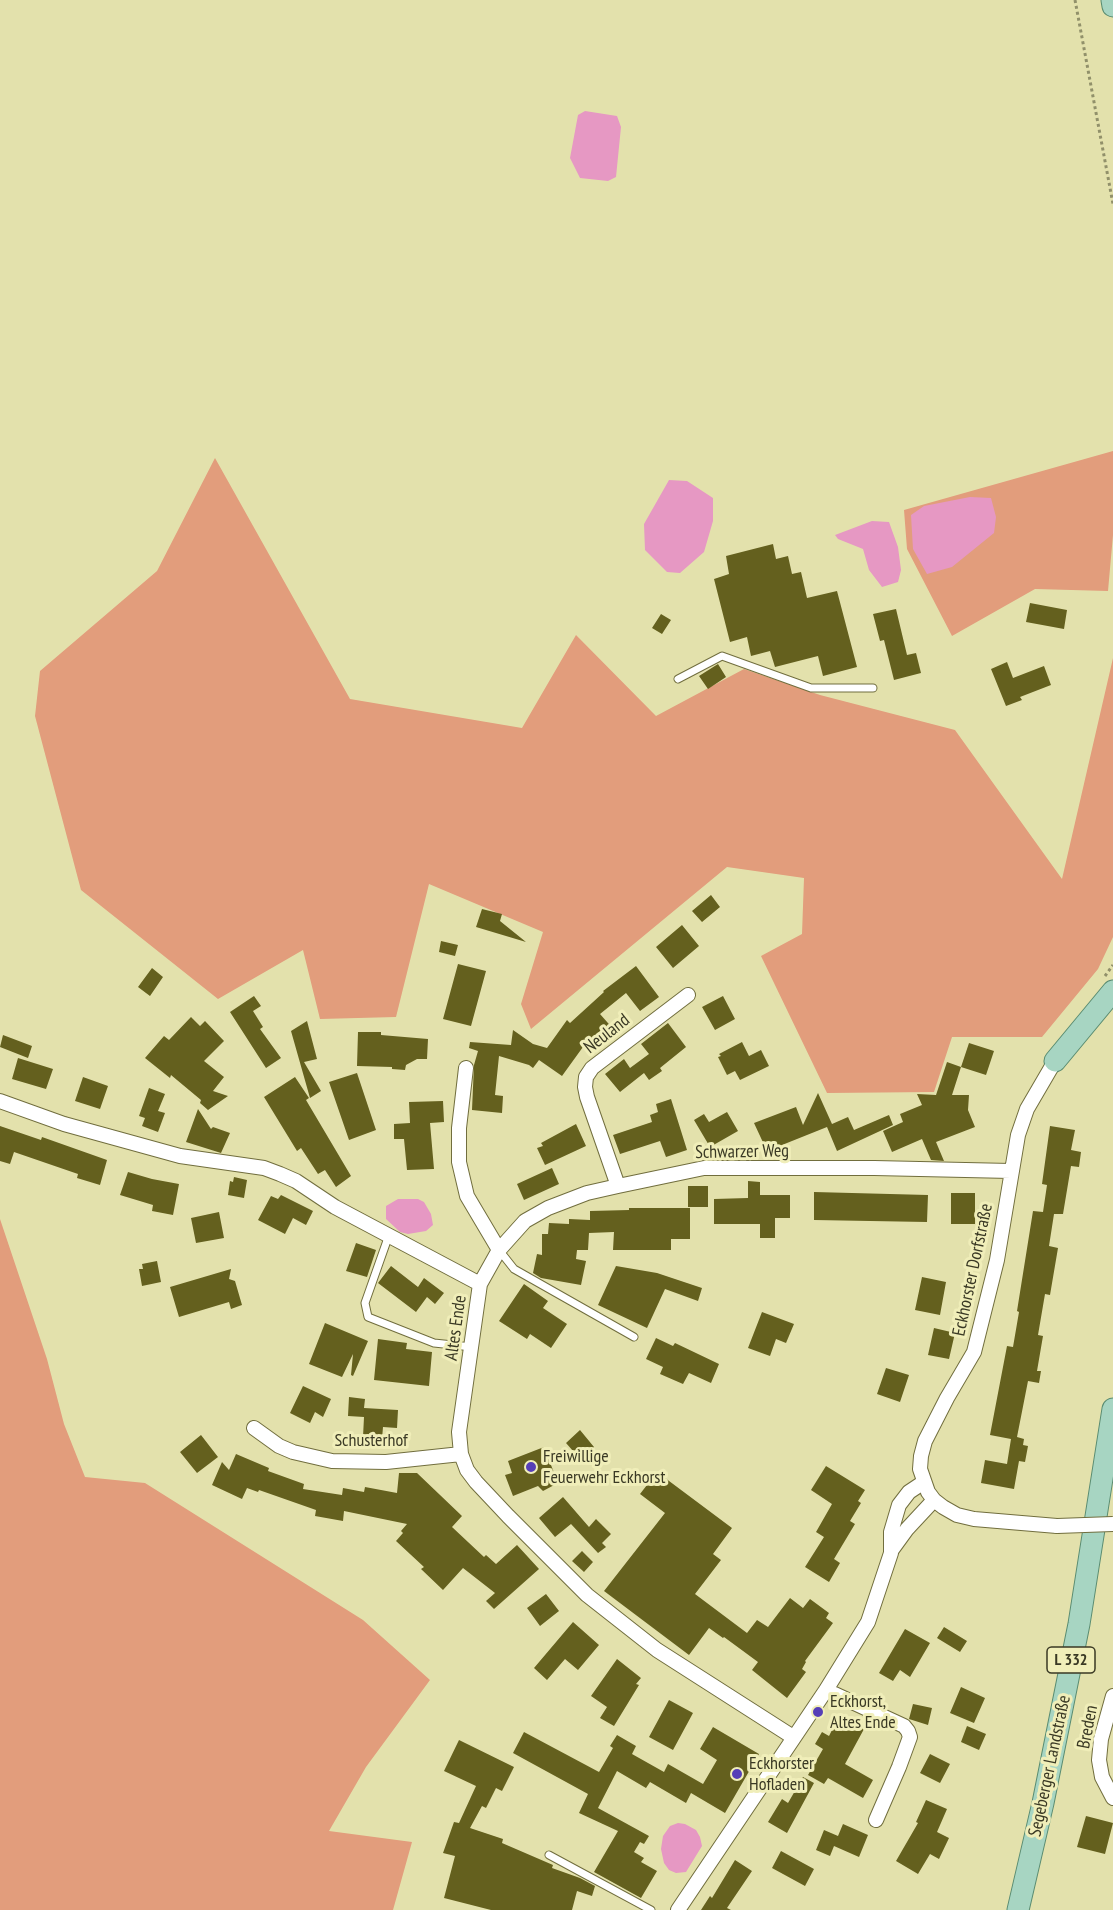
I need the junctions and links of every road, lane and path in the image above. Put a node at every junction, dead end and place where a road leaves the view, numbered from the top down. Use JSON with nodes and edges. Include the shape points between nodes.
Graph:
{"nodes":[{"id":1,"x":1075,"y":0,"type":"edge"},
{"id":2,"x":1112,"y":0,"type":"edge"},
{"id":3,"x":1113,"y":6,"type":"edge"},
{"id":4,"x":1113,"y":204,"type":"edge"},
{"id":5,"x":678,"y":679,"type":"dead end"},
{"id":6,"x":873,"y":688,"type":"dead end"},
{"id":7,"x":1113,"y":991,"type":"edge"},
{"id":8,"x":688,"y":995,"type":"dead end"},
{"id":9,"x":1055,"y":1061,"type":"joint"},
{"id":10,"x":466,"y":1068,"type":"dead end"},
{"id":11,"x":0,"y":1101,"type":"edge"},
{"id":12,"x":1011,"y":1171,"type":"junction"},
{"id":13,"x":618,"y":1186,"type":"junction"},
{"id":14,"x":389,"y":1235,"type":"junction"},
{"id":15,"x":500,"y":1250,"type":"junction"},
{"id":16,"x":480,"y":1284,"type":"junction"},
{"id":17,"x":634,"y":1337,"type":"dead end"},
{"id":18,"x":472,"y":1347,"type":"junction"},
{"id":19,"x":1113,"y":1409,"type":"edge"},
{"id":20,"x":254,"y":1428,"type":"dead end"},
{"id":21,"x":461,"y":1454,"type":"junction"},
{"id":22,"x":924,"y":1482,"type":"junction"},
{"id":23,"x":934,"y":1500,"type":"junction"},
{"id":24,"x":1113,"y":1524,"type":"edge"},
{"id":25,"x":891,"y":1552,"type":"junction"},
{"id":26,"x":826,"y":1690,"type":"junction"},
{"id":27,"x":1113,"y":1696,"type":"edge"},
{"id":28,"x":793,"y":1737,"type":"junction"},
{"id":29,"x":1113,"y":1798,"type":"edge"},
{"id":30,"x":876,"y":1820,"type":"dead end"},
{"id":31,"x":549,"y":1855,"type":"dead end"},
{"id":32,"x":651,"y":1910,"type":"edge"},
{"id":33,"x":678,"y":1910,"type":"edge"},
{"id":34,"x":1018,"y":1910,"type":"edge"}],
"edges":[{"from":1,"to":4,"type":"path"},
{"from":2,"to":3,"type":"main road"},
{"from":5,"to":6,"type":"lane","via":[[723,656],[811,688]]},
{"from":7,"to":9,"type":"main road"},
{"from":8,"to":13,"type":"street","name":"Neuland","via":[[592,1068],[586,1077],[587,1097]]},
{"from":9,"to":12,"type":"street","name":"Eckhorster Dorfstraße","via":[[1027,1109]]},
{"from":10,"to":15,"type":"street","via":[[459,1162],[467,1196]]},
{"from":11,"to":14,"type":"street","name":"Altes Ende","via":[[64,1124],[180,1156],[264,1168],[296,1181]]},
{"from":12,"to":13,"type":"street","name":"Schwarzer Weg","via":[[704,1168]]},
{"from":12,"to":22,"type":"street","name":"Eckhorster Dorfstraße","via":[[997,1260],[974,1352],[926,1441],[921,1462]]},
{"from":13,"to":15,"type":"street","name":"Schwarzer Weg","via":[[548,1208],[525,1221]]},
{"from":14,"to":16,"type":"street","name":"Altes Ende"},
{"from":14,"to":18,"type":"lane","via":[[365,1303],[368,1317],[434,1343]]},
{"from":15,"to":16,"type":"street","name":"Schwarzer Weg"},
{"from":15,"to":17,"type":"lane","via":[[514,1269]]},
{"from":16,"to":18,"type":"street","name":"Altes Ende"},
{"from":18,"to":21,"type":"street","name":"Altes Ende","via":[[460,1421]]},
{"from":19,"to":34,"type":"main road","name":"Segeberger Landstraße","number":"L 332","via":[[1079,1624]]},
{"from":20,"to":21,"type":"street","name":"Schusterhof","via":[[293,1452],[333,1461],[386,1462]]},
{"from":21,"to":28,"type":"street","name":"Altes Ende","via":[[476,1482],[587,1595],[657,1650]]},
{"from":22,"to":23,"type":"street","name":"Eckhorster Dorfstraße"},
{"from":22,"to":25,"type":"street","via":[[898,1506],[891,1532]]},
{"from":23,"to":24,"type":"street","bridge":true,"via":[[957,1515],[974,1519],[1058,1526]]},
{"from":23,"to":25,"type":"street"},
{"from":25,"to":26,"type":"street","via":[[868,1622]]},
{"from":26,"to":28,"type":"street"},
{"from":26,"to":30,"type":"street","via":[[904,1725],[908,1731],[910,1737]]},
{"from":27,"to":29,"type":"street","name":"Breden","via":[[1101,1739],[1100,1760],[1102,1776]]},
{"from":28,"to":33,"type":"street"},
{"from":31,"to":32,"type":"lane"}]}
